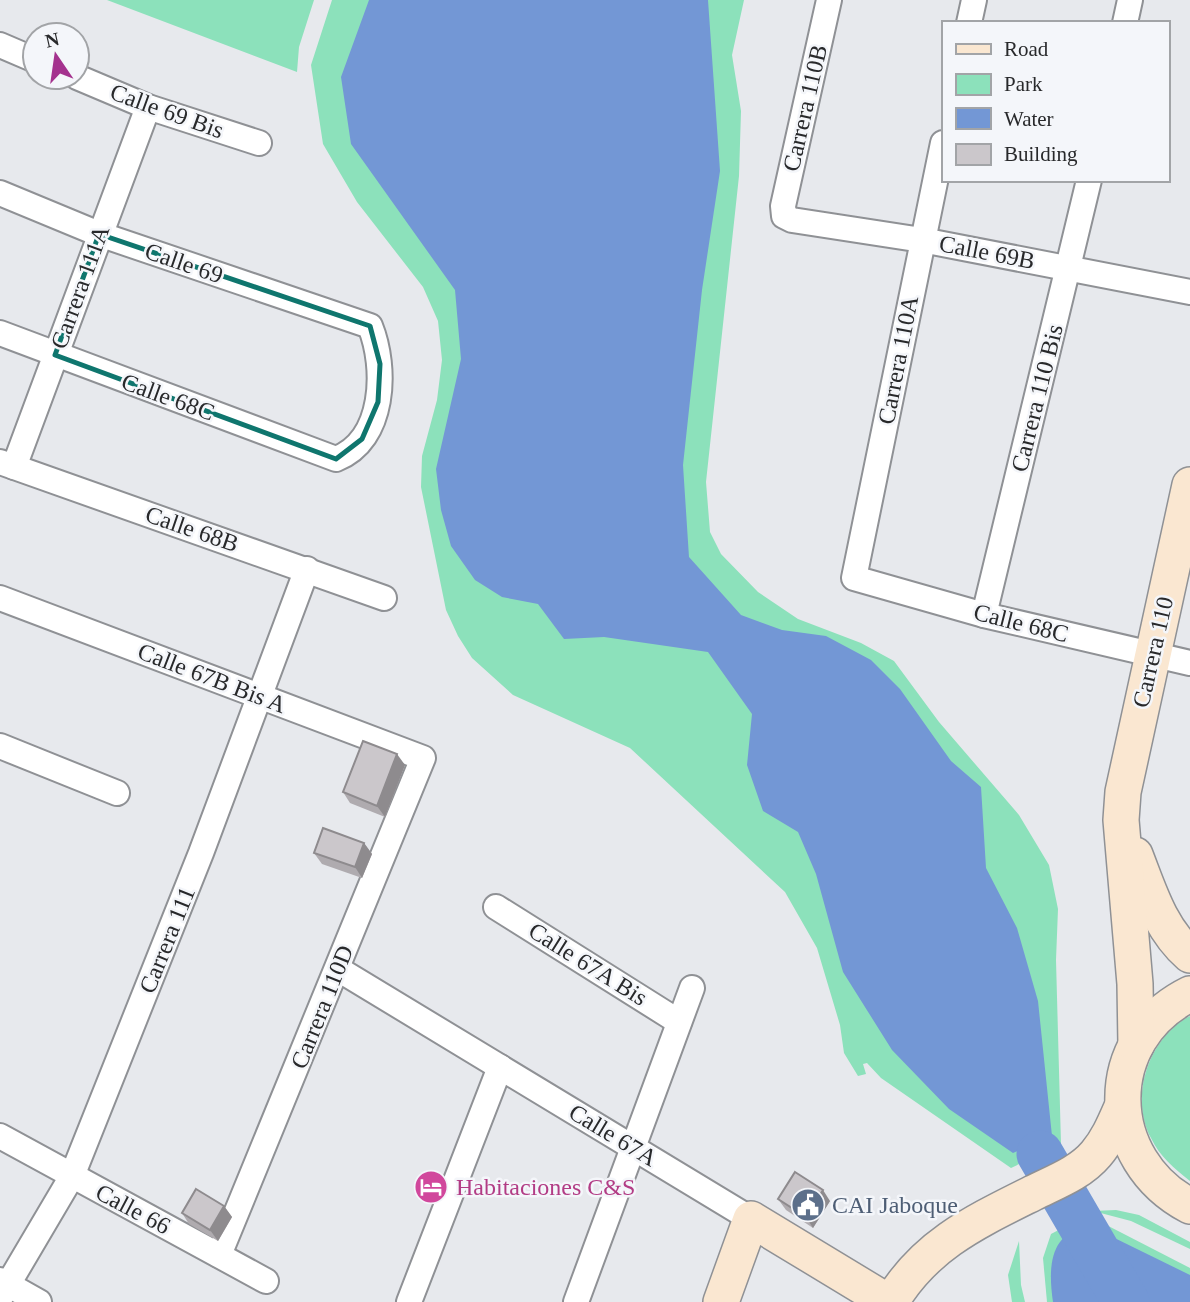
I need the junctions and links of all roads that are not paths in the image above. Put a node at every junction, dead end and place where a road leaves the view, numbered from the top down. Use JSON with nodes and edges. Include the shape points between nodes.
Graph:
{"nodes":[{"id":1,"x":829,"y":0,"type":"edge"},
{"id":2,"x":974,"y":0,"type":"edge"},
{"id":3,"x":1130,"y":0,"type":"edge"},
{"id":4,"x":969,"y":21,"type":"edge"},
{"id":5,"x":1125,"y":21,"type":"edge"},
{"id":6,"x":0,"y":45,"type":"edge"},
{"id":7,"x":21,"y":54,"type":"edge"},
{"id":8,"x":91,"y":83,"type":"edge"},
{"id":9,"x":148,"y":107,"type":"junction"},
{"id":10,"x":259,"y":143,"type":"dead end"},
{"id":11,"x":942,"y":147,"type":"edge"},
{"id":12,"x":1089,"y":182,"type":"edge"},
{"id":13,"x":0,"y":193,"type":"edge"},
{"id":14,"x":784,"y":216,"type":"joint"},
{"id":15,"x":99,"y":234,"type":"junction"},
{"id":16,"x":922,"y":240,"type":"junction"},
{"id":17,"x":1069,"y":268,"type":"junction"},
{"id":18,"x":1190,"y":292,"type":"edge"},
{"id":19,"x":0,"y":333,"type":"edge"},
{"id":20,"x":55,"y":355,"type":"junction"},
{"id":21,"x":336,"y":459,"type":"joint"},
{"id":22,"x":7,"y":464,"type":"edge"},
{"id":23,"x":1190,"y":485,"type":"edge"},
{"id":24,"x":307,"y":569,"type":"junction"},
{"id":25,"x":854,"y":578,"type":"joint"},
{"id":26,"x":0,"y":598,"type":"edge"},
{"id":27,"x":384,"y":598,"type":"dead end"},
{"id":28,"x":984,"y":615,"type":"junction"},
{"id":29,"x":1152,"y":654,"type":"junction"},
{"id":30,"x":1190,"y":663,"type":"edge"},
{"id":31,"x":261,"y":696,"type":"junction"},
{"id":32,"x":0,"y":746,"type":"edge"},
{"id":33,"x":423,"y":758,"type":"joint"},
{"id":34,"x":117,"y":793,"type":"dead end"},
{"id":35,"x":1121,"y":820,"type":"junction"},
{"id":36,"x":496,"y":907,"type":"dead end"},
{"id":37,"x":1190,"y":955,"type":"edge"},
{"id":38,"x":338,"y":969,"type":"junction"},
{"id":39,"x":692,"y":988,"type":"dead end"},
{"id":40,"x":1190,"y":994,"type":"edge"},
{"id":41,"x":679,"y":1022,"type":"junction"},
{"id":42,"x":1136,"y":1045,"type":"junction"},
{"id":43,"x":500,"y":1067,"type":"junction"},
{"id":44,"x":1122,"y":1107,"type":"junction"},
{"id":45,"x":0,"y":1136,"type":"edge"},
{"id":46,"x":633,"y":1147,"type":"junction"},
{"id":47,"x":1144,"y":1169,"type":"junction"},
{"id":48,"x":1077,"y":1171,"type":"junction"},
{"id":49,"x":72,"y":1176,"type":"junction"},
{"id":50,"x":1190,"y":1206,"type":"edge"},
{"id":51,"x":751,"y":1219,"type":"junction"},
{"id":52,"x":219,"y":1255,"type":"junction"},
{"id":53,"x":266,"y":1281,"type":"dead end"},
{"id":54,"x":3,"y":1288,"type":"edge"},
{"id":55,"x":39,"y":1302,"type":"edge"},
{"id":56,"x":409,"y":1302,"type":"edge"},
{"id":57,"x":576,"y":1302,"type":"edge"},
{"id":58,"x":721,"y":1302,"type":"edge"},
{"id":59,"x":889,"y":1302,"type":"edge"}],
"edges":[{"from":1,"to":14,"type":"street","name":"Carrera 110B"},
{"from":2,"to":4,"type":"street"},
{"from":3,"to":5,"type":"street"},
{"from":6,"to":7,"type":"street"},
{"from":8,"to":9,"type":"street","name":"Calle 69 Bis"},
{"from":9,"to":10,"type":"street","name":"Calle 69 Bis"},
{"from":9,"to":15,"type":"street","name":"Carrera 111A"},
{"from":11,"to":16,"type":"street","name":"Carrera 110A"},
{"from":12,"to":17,"type":"street","name":"Carrera 110 Bis"},
{"from":13,"to":15,"type":"street","name":"Calle 69"},
{"from":14,"to":16,"type":"street","name":"Calle 69B"},
{"from":15,"to":20,"type":"street","name":"Carrera 111A"},
{"from":15,"to":21,"type":"street","name":"Calle 69","via":[[370,326],[380,364],[378,402],[362,439],[351,453]]},
{"from":16,"to":17,"type":"street","name":"Calle 69B"},
{"from":16,"to":25,"type":"street","name":"Carrera 110A"},
{"from":17,"to":18,"type":"street","name":"Calle 69B"},
{"from":17,"to":28,"type":"street","name":"Carrera 110 Bis"},
{"from":19,"to":20,"type":"street","name":"Calle 68C"},
{"from":20,"to":21,"type":"street","name":"Calle 68C"},
{"from":20,"to":22,"type":"street","name":"Carrera 111A"},
{"from":22,"to":24,"type":"street","name":"Calle 68B"},
{"from":23,"to":29,"type":"street","name":"Carrera 110"},
{"from":24,"to":27,"type":"street","name":"Calle 68B"},
{"from":24,"to":31,"type":"street","name":"Carrera 111"},
{"from":25,"to":28,"type":"street","name":"Calle 68C"},
{"from":26,"to":31,"type":"street","name":"Calle 67B Bis A"},
{"from":28,"to":29,"type":"street","name":"Calle 68C"},
{"from":29,"to":30,"type":"street","name":"Calle 68C"},
{"from":29,"to":35,"type":"street","name":"Carrera 110","via":[[1126,769]]},
{"from":31,"to":33,"type":"street","name":"Calle 67B Bis A"},
{"from":31,"to":49,"type":"street","name":"Carrera 111"},
{"from":32,"to":34,"type":"street"},
{"from":33,"to":38,"type":"street","name":"Carrera 110D"},
{"from":35,"to":37,"type":"street","name":"Carrera 110","via":[[1157,911]]},
{"from":35,"to":42,"type":"street","name":"Carrera 110"},
{"from":36,"to":41,"type":"street","name":"Calle 67A Bis"},
{"from":38,"to":43,"type":"street","name":"Calle 67A"},
{"from":38,"to":52,"type":"street","name":"Carrera 110D"},
{"from":39,"to":41,"type":"street"},
{"from":40,"to":42,"type":"street","via":[[1152,1020]]},
{"from":41,"to":46,"type":"street"},
{"from":42,"to":44,"type":"street","via":[[1125,1075]]},
{"from":43,"to":46,"type":"street","name":"Calle 67A"},
{"from":43,"to":56,"type":"street"},
{"from":44,"to":47,"type":"street","via":[[1129,1140]]},
{"from":44,"to":48,"type":"street","via":[[1107,1140]]},
{"from":45,"to":49,"type":"street","name":"Calle 66"},
{"from":46,"to":51,"type":"street","name":"Calle 67A"},
{"from":46,"to":57,"type":"street"},
{"from":47,"to":48,"type":"street"},
{"from":47,"to":50,"type":"street","via":[[1170,1195]]},
{"from":48,"to":59,"type":"street","via":[[961,1230],[922,1260]]},
{"from":49,"to":52,"type":"street","name":"Calle 66"},
{"from":49,"to":54,"type":"street","name":"Carrera 111"},
{"from":51,"to":58,"type":"street"},
{"from":51,"to":59,"type":"street","name":"Calle 67A"},
{"from":52,"to":53,"type":"street","name":"Calle 66"},
{"from":54,"to":55,"type":"street"}]}
